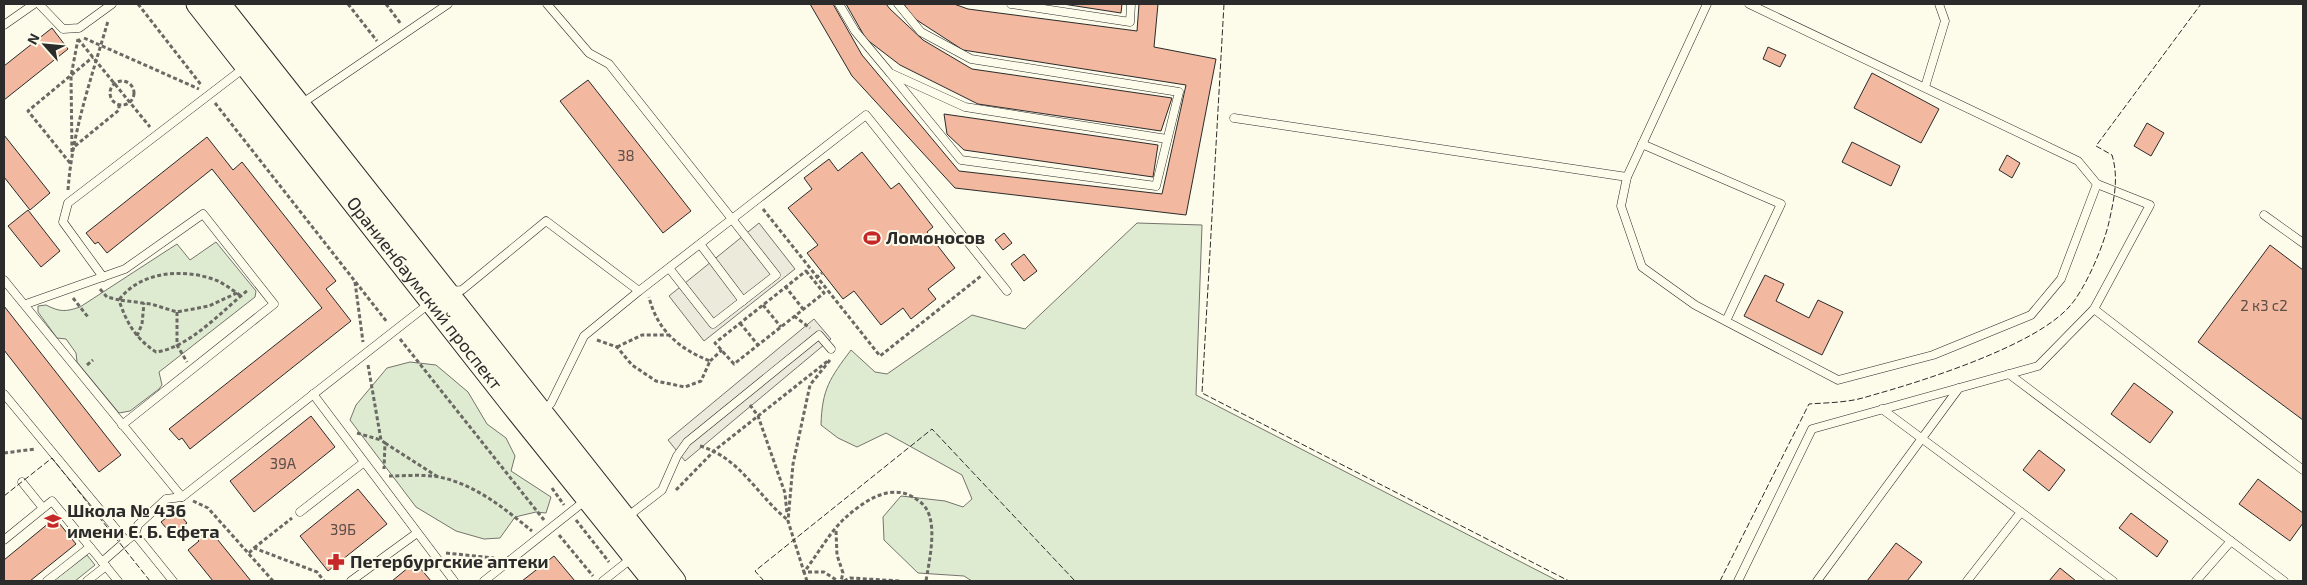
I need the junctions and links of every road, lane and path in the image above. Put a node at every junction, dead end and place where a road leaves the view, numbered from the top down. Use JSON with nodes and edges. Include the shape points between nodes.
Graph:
{"nodes":[{"id":1,"x":34,"y":4,"type":"edge"},
{"id":2,"x":39,"y":4,"type":"edge"},
{"id":3,"x":138,"y":4,"type":"edge"},
{"id":4,"x":197,"y":4,"type":"edge"},
{"id":5,"x":220,"y":4,"type":"edge"},
{"id":6,"x":348,"y":4,"type":"edge"},
{"id":7,"x":386,"y":4,"type":"edge"},
{"id":8,"x":448,"y":4,"type":"edge"},
{"id":9,"x":547,"y":4,"type":"edge"},
{"id":10,"x":839,"y":4,"type":"edge"},
{"id":11,"x":898,"y":4,"type":"edge"},
{"id":12,"x":1011,"y":4,"type":"edge"},
{"id":13,"x":1131,"y":4,"type":"edge"},
{"id":14,"x":1707,"y":4,"type":"edge"},
{"id":15,"x":1749,"y":4,"type":"edge"},
{"id":16,"x":1939,"y":4,"type":"edge"},
{"id":17,"x":111,"y":8,"type":"edge"},
{"id":18,"x":4,"y":25,"type":"edge"},
{"id":19,"x":79,"y":28,"type":"junction"},
{"id":20,"x":407,"y":33,"type":"junction"},
{"id":21,"x":78,"y":39,"type":"junction"},
{"id":22,"x":100,"y":45,"type":"junction"},
{"id":23,"x":383,"y":48,"type":"junction"},
{"id":24,"x":95,"y":59,"type":"junction"},
{"id":25,"x":253,"y":61,"type":"junction"},
{"id":26,"x":890,"y":73,"type":"junction"},
{"id":27,"x":71,"y":76,"type":"junction"},
{"id":28,"x":115,"y":83,"type":"junction"},
{"id":29,"x":1925,"y":87,"type":"junction"},
{"id":30,"x":210,"y":95,"type":"junction"},
{"id":31,"x":130,"y":102,"type":"junction"},
{"id":32,"x":119,"y":105,"type":"junction"},
{"id":33,"x":292,"y":111,"type":"junction"},
{"id":34,"x":1234,"y":118,"type":"dead end"},
{"id":35,"x":157,"y":135,"type":"junction"},
{"id":36,"x":1167,"y":139,"type":"junction"},
{"id":37,"x":1642,"y":144,"type":"junction"},
{"id":38,"x":74,"y":146,"type":"junction"},
{"id":39,"x":72,"y":156,"type":"junction"},
{"id":40,"x":71,"y":163,"type":"junction"},
{"id":41,"x":1627,"y":177,"type":"junction"},
{"id":42,"x":2097,"y":184,"type":"junction"},
{"id":43,"x":758,"y":200,"type":"junction"},
{"id":44,"x":68,"y":203,"type":"junction"},
{"id":45,"x":2264,"y":215,"type":"dead end"},
{"id":46,"x":732,"y":219,"type":"junction"},
{"id":47,"x":2303,"y":243,"type":"edge"},
{"id":48,"x":700,"y":244,"type":"junction"},
{"id":49,"x":670,"y":268,"type":"junction"},
{"id":50,"x":990,"y":270,"type":"junction"},
{"id":51,"x":822,"y":273,"type":"dead end"},
{"id":52,"x":103,"y":277,"type":"junction"},
{"id":53,"x":815,"y":279,"type":"junction"},
{"id":54,"x":4,"y":280,"type":"edge"},
{"id":55,"x":94,"y":280,"type":"junction"},
{"id":56,"x":355,"y":281,"type":"junction"},
{"id":57,"x":258,"y":282,"type":"junction"},
{"id":58,"x":648,"y":284,"type":"junction"},
{"id":59,"x":785,"y":287,"type":"junction"},
{"id":60,"x":67,"y":290,"type":"junction"},
{"id":61,"x":640,"y":291,"type":"junction"},
{"id":62,"x":1007,"y":291,"type":"dead end"},
{"id":63,"x":237,"y":293,"type":"junction"},
{"id":64,"x":241,"y":296,"type":"junction"},
{"id":65,"x":439,"y":297,"type":"junction"},
{"id":66,"x":119,"y":300,"type":"junction"},
{"id":67,"x":743,"y":301,"type":"junction"},
{"id":68,"x":144,"y":303,"type":"junction"},
{"id":69,"x":26,"y":304,"type":"junction"},
{"id":70,"x":763,"y":305,"type":"junction"},
{"id":71,"x":803,"y":309,"type":"junction"},
{"id":72,"x":2094,"y":309,"type":"junction"},
{"id":73,"x":177,"y":312,"type":"junction"},
{"id":74,"x":794,"y":316,"type":"junction"},
{"id":75,"x":88,"y":317,"type":"dead end"},
{"id":76,"x":1726,"y":321,"type":"junction"},
{"id":77,"x":740,"y":323,"type":"junction"},
{"id":78,"x":780,"y":327,"type":"junction"},
{"id":79,"x":394,"y":332,"type":"junction"},
{"id":80,"x":668,"y":335,"type":"junction"},
{"id":81,"x":819,"y":335,"type":"junction"},
{"id":82,"x":137,"y":336,"type":"junction"},
{"id":83,"x":584,"y":336,"type":"junction"},
{"id":84,"x":177,"y":345,"type":"junction"},
{"id":85,"x":758,"y":345,"type":"junction"},
{"id":86,"x":617,"y":347,"type":"junction"},
{"id":87,"x":831,"y":349,"type":"dead end"},
{"id":88,"x":722,"y":350,"type":"junction"},
{"id":89,"x":364,"y":354,"type":"junction"},
{"id":90,"x":710,"y":361,"type":"junction"},
{"id":91,"x":191,"y":370,"type":"junction"},
{"id":92,"x":2009,"y":374,"type":"junction"},
{"id":93,"x":1960,"y":388,"type":"junction"},
{"id":94,"x":4,"y":394,"type":"edge"},
{"id":95,"x":313,"y":394,"type":"junction"},
{"id":96,"x":744,"y":396,"type":"junction"},
{"id":97,"x":1882,"y":409,"type":"junction"},
{"id":98,"x":758,"y":416,"type":"junction"},
{"id":99,"x":535,"y":420,"type":"junction"},
{"id":100,"x":122,"y":425,"type":"junction"},
{"id":101,"x":1921,"y":440,"type":"junction"},
{"id":102,"x":687,"y":442,"type":"junction"},
{"id":103,"x":385,"y":444,"type":"junction"},
{"id":104,"x":48,"y":447,"type":"junction"},
{"id":105,"x":715,"y":450,"type":"junction"},
{"id":106,"x":4,"y":453,"type":"edge"},
{"id":107,"x":363,"y":463,"type":"junction"},
{"id":108,"x":2303,"y":470,"type":"edge"},
{"id":109,"x":438,"y":477,"type":"junction"},
{"id":110,"x":22,"y":482,"type":"dead end"},
{"id":111,"x":673,"y":494,"type":"dead end"},
{"id":112,"x":182,"y":497,"type":"junction"},
{"id":113,"x":587,"y":498,"type":"junction"},
{"id":114,"x":43,"y":508,"type":"junction"},
{"id":115,"x":208,"y":508,"type":"dead end"},
{"id":116,"x":300,"y":512,"type":"joint"},
{"id":117,"x":2021,"y":512,"type":"junction"},
{"id":118,"x":625,"y":518,"type":"junction"},
{"id":119,"x":544,"y":519,"type":"junction"},
{"id":120,"x":788,"y":521,"type":"junction"},
{"id":121,"x":551,"y":528,"type":"junction"},
{"id":122,"x":531,"y":530,"type":"junction"},
{"id":123,"x":836,"y":530,"type":"junction"},
{"id":124,"x":417,"y":532,"type":"junction"},
{"id":125,"x":135,"y":534,"type":"junction"},
{"id":126,"x":524,"y":535,"type":"dead end"},
{"id":127,"x":539,"y":537,"type":"junction"},
{"id":128,"x":4,"y":540,"type":"edge"},
{"id":129,"x":126,"y":541,"type":"junction"},
{"id":130,"x":2231,"y":541,"type":"junction"},
{"id":131,"x":90,"y":547,"type":"junction"},
{"id":132,"x":254,"y":548,"type":"junction"},
{"id":133,"x":432,"y":552,"type":"junction"},
{"id":134,"x":502,"y":552,"type":"dead end"},
{"id":135,"x":249,"y":553,"type":"junction"},
{"id":136,"x":634,"y":557,"type":"junction"},
{"id":137,"x":104,"y":564,"type":"junction"},
{"id":138,"x":804,"y":572,"type":"junction"},
{"id":139,"x":47,"y":581,"type":"edge"},
{"id":140,"x":87,"y":581,"type":"edge"},
{"id":141,"x":118,"y":581,"type":"edge"},
{"id":142,"x":173,"y":581,"type":"edge"},
{"id":143,"x":273,"y":581,"type":"edge"},
{"id":144,"x":324,"y":581,"type":"edge"},
{"id":145,"x":351,"y":581,"type":"edge"},
{"id":146,"x":454,"y":581,"type":"edge"},
{"id":147,"x":484,"y":581,"type":"edge"},
{"id":148,"x":597,"y":581,"type":"edge"},
{"id":149,"x":603,"y":581,"type":"edge"},
{"id":150,"x":653,"y":581,"type":"edge"},
{"id":151,"x":675,"y":581,"type":"edge"},
{"id":152,"x":807,"y":581,"type":"edge"},
{"id":153,"x":841,"y":581,"type":"edge"},
{"id":154,"x":901,"y":581,"type":"edge"},
{"id":155,"x":926,"y":581,"type":"edge"},
{"id":156,"x":1738,"y":581,"type":"edge"},
{"id":157,"x":1817,"y":581,"type":"edge"},
{"id":158,"x":1967,"y":581,"type":"edge"},
{"id":159,"x":2113,"y":581,"type":"edge"},
{"id":160,"x":2196,"y":581,"type":"edge"},
{"id":161,"x":2284,"y":581,"type":"edge"}],
"edges":[{"from":1,"to":18,"type":"lane"},
{"from":2,"to":19,"type":"lane","via":[[64,28]]},
{"from":3,"to":22,"type":"path","via":[[207,92]]},
{"from":4,"to":25,"type":"main road","name":"Ораниенбаумский проспект"},
{"from":5,"to":25,"type":"main road","name":"Ораниенбаумский проспект"},
{"from":6,"to":23,"type":"path"},
{"from":7,"to":20,"type":"path"},
{"from":8,"to":20,"type":"lane"},
{"from":9,"to":46,"type":"lane","via":[[589,53],[609,64]]},
{"from":10,"to":26,"type":"lane","via":[[855,31]]},
{"from":11,"to":36,"type":"lane","via":[[921,32],[971,59],[1179,92]]},
{"from":12,"to":13,"type":"lane","via":[[1130,22]]},
{"from":14,"to":37,"type":"lane"},
{"from":15,"to":29,"type":"lane"},
{"from":16,"to":29,"type":"lane","via":[[1945,21]]},
{"from":17,"to":19,"type":"lane"},
{"from":17,"to":22,"type":"path"},
{"from":19,"to":21,"type":"path"},
{"from":19,"to":22,"type":"path","via":[[84,38]]},
{"from":20,"to":23,"type":"lane"},
{"from":21,"to":24,"type":"path"},
{"from":21,"to":27,"type":"path"},
{"from":22,"to":24,"type":"path"},
{"from":23,"to":33,"type":"lane"},
{"from":24,"to":27,"type":"path"},
{"from":24,"to":28,"type":"path"},
{"from":24,"to":38,"type":"path"},
{"from":25,"to":30,"type":"lane"},
{"from":25,"to":33,"type":"main road","name":"Ораниенбаумский проспект"},
{"from":26,"to":36,"type":"lane","via":[[965,107]]},
{"from":26,"to":36,"type":"lane","via":[[962,160],[1156,186]]},
{"from":27,"to":39,"type":"path"},
{"from":27,"to":40,"type":"path","via":[[28,111]]},
{"from":28,"to":31,"type":"path"},
{"from":28,"to":31,"type":"path","via":[[125,82],[131,86],[134,96]]},
{"from":28,"to":32,"type":"path","via":[[110,94]]},
{"from":29,"to":42,"type":"lane","via":[[2078,161]]},
{"from":30,"to":35,"type":"lane"},
{"from":30,"to":56,"type":"path"},
{"from":31,"to":32,"type":"path"},
{"from":31,"to":35,"type":"path"},
{"from":32,"to":38,"type":"path","via":[[119,110]]},
{"from":33,"to":65,"type":"main road","name":"Ораниенбаумский проспект"},
{"from":34,"to":41,"type":"lane"},
{"from":35,"to":44,"type":"lane"},
{"from":37,"to":41,"type":"lane"},
{"from":37,"to":76,"type":"lane","via":[[1782,204]]},
{"from":38,"to":39,"type":"path"},
{"from":39,"to":40,"type":"path"},
{"from":40,"to":44,"type":"path"},
{"from":41,"to":76,"type":"lane","via":[[1621,206],[1642,267],[1695,305]]},
{"from":42,"to":72,"type":"lane","via":[[2150,205]]},
{"from":42,"to":76,"type":"lane","via":[[2061,280],[2031,316],[1933,355],[1838,380]]},
{"from":43,"to":46,"type":"lane"},
{"from":43,"to":50,"type":"lane","via":[[866,115]]},
{"from":43,"to":53,"type":"path"},
{"from":44,"to":52,"type":"lane","via":[[63,222]]},
{"from":45,"to":47,"type":"lane"},
{"from":46,"to":48,"type":"lane"},
{"from":46,"to":67,"type":"lane","via":[[776,275]]},
{"from":48,"to":49,"type":"lane"},
{"from":48,"to":67,"type":"lane"},
{"from":49,"to":58,"type":"lane"},
{"from":49,"to":67,"type":"lane","via":[[713,324]]},
{"from":50,"to":53,"type":"path","via":[[880,356]]},
{"from":50,"to":62,"type":"lane"},
{"from":51,"to":53,"type":"path"},
{"from":52,"to":55,"type":"lane"},
{"from":52,"to":57,"type":"lane","via":[[125,269],[203,214]]},
{"from":53,"to":59,"type":"path","via":[[806,271]]},
{"from":53,"to":71,"type":"path","via":[[824,293]]},
{"from":54,"to":69,"type":"lane"},
{"from":55,"to":60,"type":"lane"},
{"from":55,"to":66,"type":"path","via":[[106,297]]},
{"from":56,"to":79,"type":"path"},
{"from":56,"to":89,"type":"path"},
{"from":57,"to":64,"type":"path"},
{"from":57,"to":91,"type":"lane","via":[[274,304]]},
{"from":58,"to":61,"type":"lane"},
{"from":58,"to":80,"type":"path","via":[[653,311]]},
{"from":59,"to":70,"type":"path"},
{"from":59,"to":71,"type":"path"},
{"from":60,"to":69,"type":"lane"},
{"from":60,"to":75,"type":"path"},
{"from":61,"to":65,"type":"lane","via":[[546,221],[462,290]]},
{"from":61,"to":83,"type":"lane"},
{"from":63,"to":64,"type":"path"},
{"from":63,"to":66,"type":"path","via":[[219,282],[190,274],[176,274],[142,280]]},
{"from":63,"to":73,"type":"path","via":[[209,306]]},
{"from":64,"to":84,"type":"path"},
{"from":65,"to":79,"type":"lane"},
{"from":65,"to":99,"type":"main road","name":"Ораниенбаумский проспект"},
{"from":66,"to":68,"type":"path"},
{"from":66,"to":82,"type":"path"},
{"from":68,"to":73,"type":"path"},
{"from":68,"to":82,"type":"path"},
{"from":69,"to":100,"type":"lane"},
{"from":70,"to":77,"type":"path"},
{"from":70,"to":78,"type":"path"},
{"from":71,"to":74,"type":"path"},
{"from":72,"to":92,"type":"lane","via":[[2038,366]]},
{"from":72,"to":108,"type":"lane"},
{"from":73,"to":84,"type":"path"},
{"from":74,"to":78,"type":"path"},
{"from":74,"to":81,"type":"path"},
{"from":77,"to":85,"type":"path"},
{"from":77,"to":88,"type":"path","via":[[715,343]]},
{"from":78,"to":85,"type":"path"},
{"from":79,"to":89,"type":"lane"},
{"from":79,"to":119,"type":"path"},
{"from":80,"to":86,"type":"path","via":[[642,335]]},
{"from":80,"to":90,"type":"path","via":[[694,355]]},
{"from":81,"to":87,"type":"lane"},
{"from":81,"to":96,"type":"lane"},
{"from":82,"to":84,"type":"path","via":[[156,352]]},
{"from":83,"to":86,"type":"path"},
{"from":83,"to":99,"type":"lane","via":[[552,404]]},
{"from":84,"to":91,"type":"path"},
{"from":85,"to":88,"type":"path","via":[[734,364]]},
{"from":86,"to":90,"type":"path","via":[[632,365],[656,381],[685,387],[701,381]]},
{"from":88,"to":90,"type":"path"},
{"from":89,"to":95,"type":"lane"},
{"from":89,"to":103,"type":"path","via":[[380,440]]},
{"from":91,"to":100,"type":"lane"},
{"from":92,"to":93,"type":"lane"},
{"from":92,"to":130,"type":"lane"},
{"from":93,"to":97,"type":"lane"},
{"from":93,"to":101,"type":"lane"},
{"from":94,"to":104,"type":"lane"},
{"from":95,"to":107,"type":"lane"},
{"from":95,"to":112,"type":"lane"},
{"from":96,"to":98,"type":"path"},
{"from":96,"to":102,"type":"lane"},
{"from":97,"to":101,"type":"lane"},
{"from":97,"to":156,"type":"lane","via":[[1812,429]]},
{"from":98,"to":105,"type":"path"},
{"from":98,"to":120,"type":"path","via":[[785,493]]},
{"from":98,"to":120,"type":"path","via":[[834,355],[810,385],[793,464]]},
{"from":99,"to":113,"type":"main road","name":"Ораниенбаумский проспект"},
{"from":99,"to":118,"type":"main road","name":"Ораниенбаумский проспект"},
{"from":100,"to":112,"type":"lane"},
{"from":101,"to":117,"type":"lane"},
{"from":101,"to":157,"type":"lane"},
{"from":102,"to":105,"type":"path"},
{"from":102,"to":118,"type":"lane","via":[[662,490]]},
{"from":103,"to":109,"type":"path"},
{"from":103,"to":109,"type":"path","via":[[383,476]]},
{"from":104,"to":106,"type":"path"},
{"from":104,"to":129,"type":"lane"},
{"from":105,"to":111,"type":"path"},
{"from":105,"to":120,"type":"path","via":[[746,476]]},
{"from":107,"to":116,"type":"lane"},
{"from":107,"to":124,"type":"lane"},
{"from":109,"to":122,"type":"path","via":[[481,494]]},
{"from":110,"to":114,"type":"lane"},
{"from":112,"to":125,"type":"lane","via":[[166,499],[138,524]]},
{"from":113,"to":121,"type":"lane"},
{"from":113,"to":136,"type":"main road","name":"Ораниенбаумский проспект"},
{"from":114,"to":128,"type":"lane"},
{"from":114,"to":131,"type":"lane","via":[[52,501]]},
{"from":115,"to":135,"type":"path"},
{"from":116,"to":132,"type":"path"},
{"from":117,"to":158,"type":"lane"},
{"from":117,"to":159,"type":"lane"},
{"from":118,"to":151,"type":"main road","name":"Ораниенбаумский проспект"},
{"from":119,"to":121,"type":"path"},
{"from":119,"to":122,"type":"path"},
{"from":120,"to":138,"type":"path"},
{"from":121,"to":127,"type":"lane"},
{"from":121,"to":148,"type":"path"},
{"from":122,"to":126,"type":"path"},
{"from":122,"to":127,"type":"path"},
{"from":123,"to":138,"type":"path","via":[[828,536]]},
{"from":123,"to":153,"type":"path","via":[[837,555],[843,573]]},
{"from":123,"to":155,"type":"path","via":[[844,519],[875,497],[898,491],[910,496],[927,510],[930,519],[931,549]]},
{"from":124,"to":133,"type":"lane"},
{"from":124,"to":145,"type":"lane"},
{"from":125,"to":129,"type":"lane"},
{"from":125,"to":142,"type":"lane"},
{"from":127,"to":147,"type":"lane"},
{"from":129,"to":137,"type":"lane"},
{"from":130,"to":160,"type":"lane"},
{"from":130,"to":161,"type":"lane"},
{"from":131,"to":137,"type":"lane"},
{"from":131,"to":139,"type":"lane"},
{"from":132,"to":135,"type":"path"},
{"from":132,"to":144,"type":"path","via":[[317,572]]},
{"from":133,"to":134,"type":"path","via":[[495,558]]},
{"from":133,"to":146,"type":"lane"},
{"from":135,"to":143,"type":"path"},
{"from":136,"to":149,"type":"lane"},
{"from":136,"to":150,"type":"main road","name":"Ораниенбаумский проспект"},
{"from":137,"to":140,"type":"lane"},
{"from":137,"to":141,"type":"lane"},
{"from":138,"to":152,"type":"path"},
{"from":138,"to":153,"type":"path","via":[[824,572]]},
{"from":153,"to":154,"type":"path","via":[[850,578]]}]}
